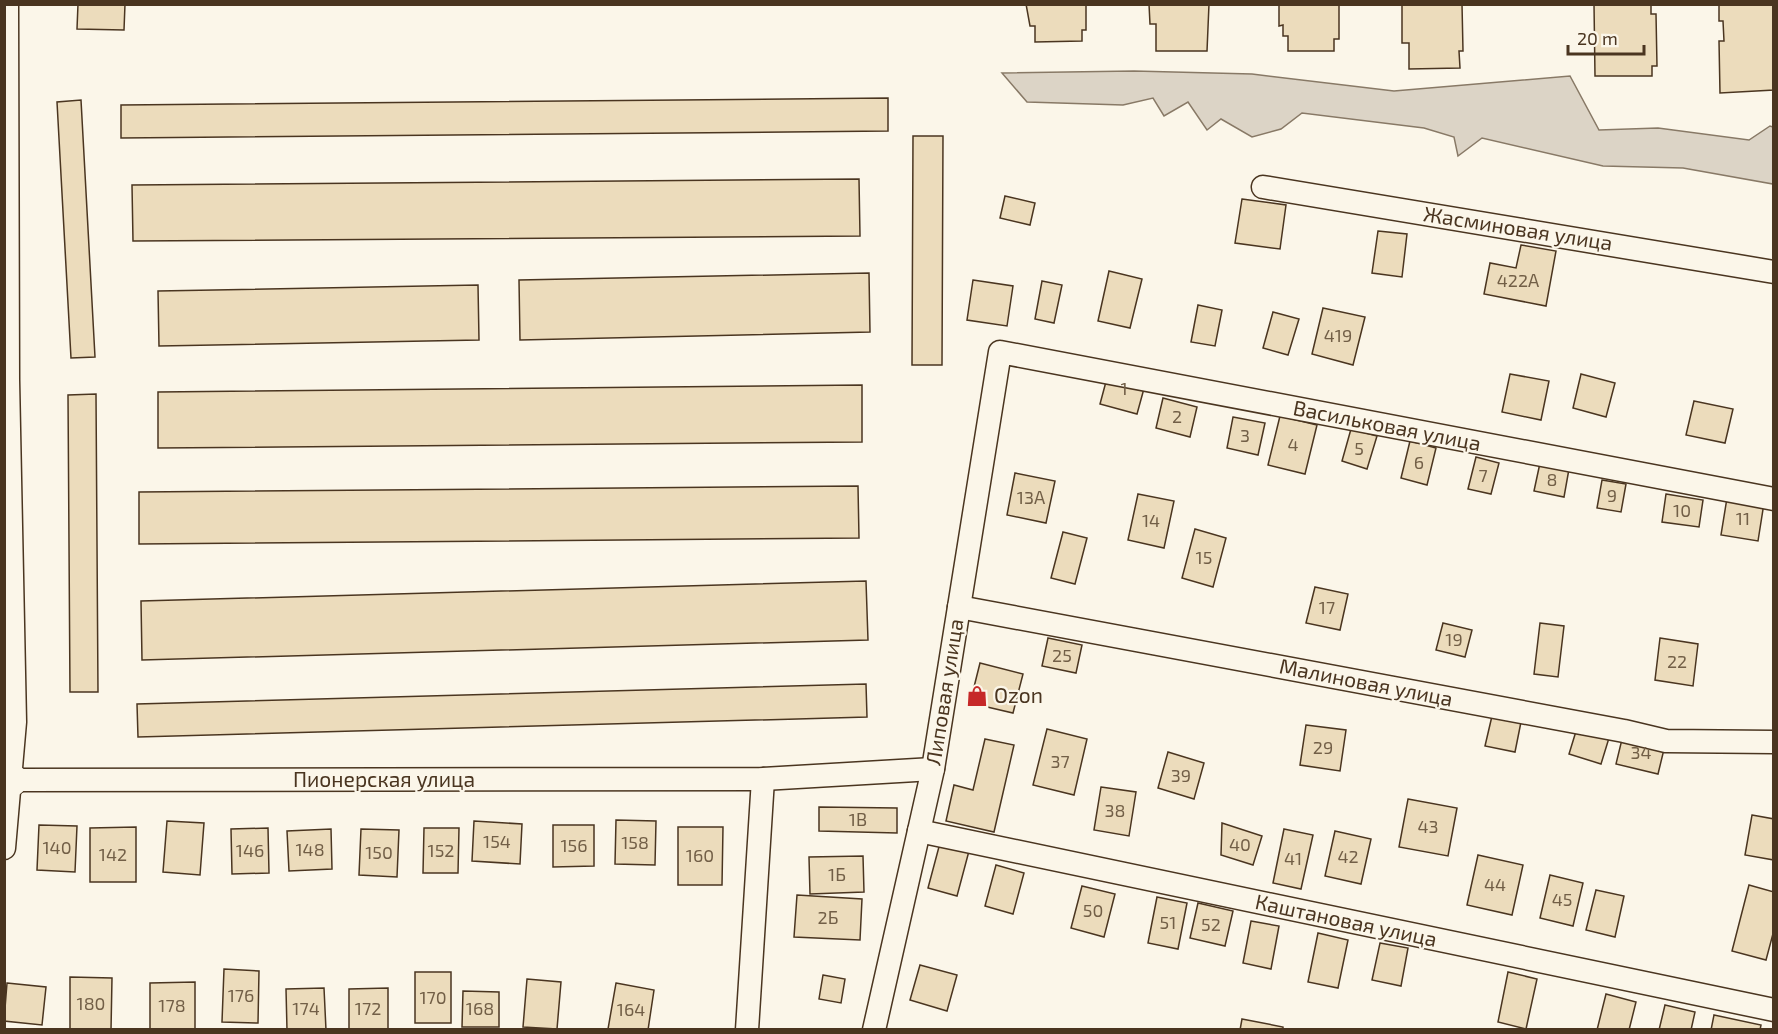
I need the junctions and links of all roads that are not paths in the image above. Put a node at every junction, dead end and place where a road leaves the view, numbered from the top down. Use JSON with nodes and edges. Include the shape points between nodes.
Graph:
{"nodes":[{"id":1,"x":7,"y":4,"type":"edge"},
{"id":2,"x":1263,"y":187,"type":"dead end"},
{"id":3,"x":1773,"y":272,"type":"edge"},
{"id":4,"x":1000,"y":352,"type":"joint"},
{"id":5,"x":1773,"y":500,"type":"edge"},
{"id":6,"x":959,"y":607,"type":"junction"},
{"id":7,"x":1773,"y":742,"type":"edge"},
{"id":8,"x":933,"y":769,"type":"junction"},
{"id":9,"x":763,"y":779,"type":"junction"},
{"id":10,"x":8,"y":780,"type":"edge"},
{"id":11,"x":919,"y":831,"type":"junction"},
{"id":12,"x":4,"y":848,"type":"edge"},
{"id":13,"x":1773,"y":1010,"type":"edge"},
{"id":14,"x":747,"y":1029,"type":"edge"},
{"id":15,"x":874,"y":1029,"type":"edge"}],
"edges":[{"from":1,"to":10,"type":"street","via":[[8,380],[15,722]]},
{"from":2,"to":3,"type":"street","name":"Жасминовая улица"},
{"from":4,"to":5,"type":"street","name":"Васильковая улица"},
{"from":4,"to":6,"type":"street","name":"Липовая улица"},
{"from":6,"to":7,"type":"street","name":"Малиновая улица","via":[[1666,741]]},
{"from":6,"to":8,"type":"street","name":"Липовая улица"},
{"from":8,"to":9,"type":"street","name":"Пионерская улица"},
{"from":8,"to":11,"type":"street","name":"Липовая улица"},
{"from":9,"to":10,"type":"street","name":"Пионерская улица"},
{"from":9,"to":14,"type":"street"},
{"from":10,"to":12,"type":"street"},
{"from":11,"to":13,"type":"street","name":"Каштановая улица"},
{"from":11,"to":15,"type":"street","name":"Липовая улица"}]}
